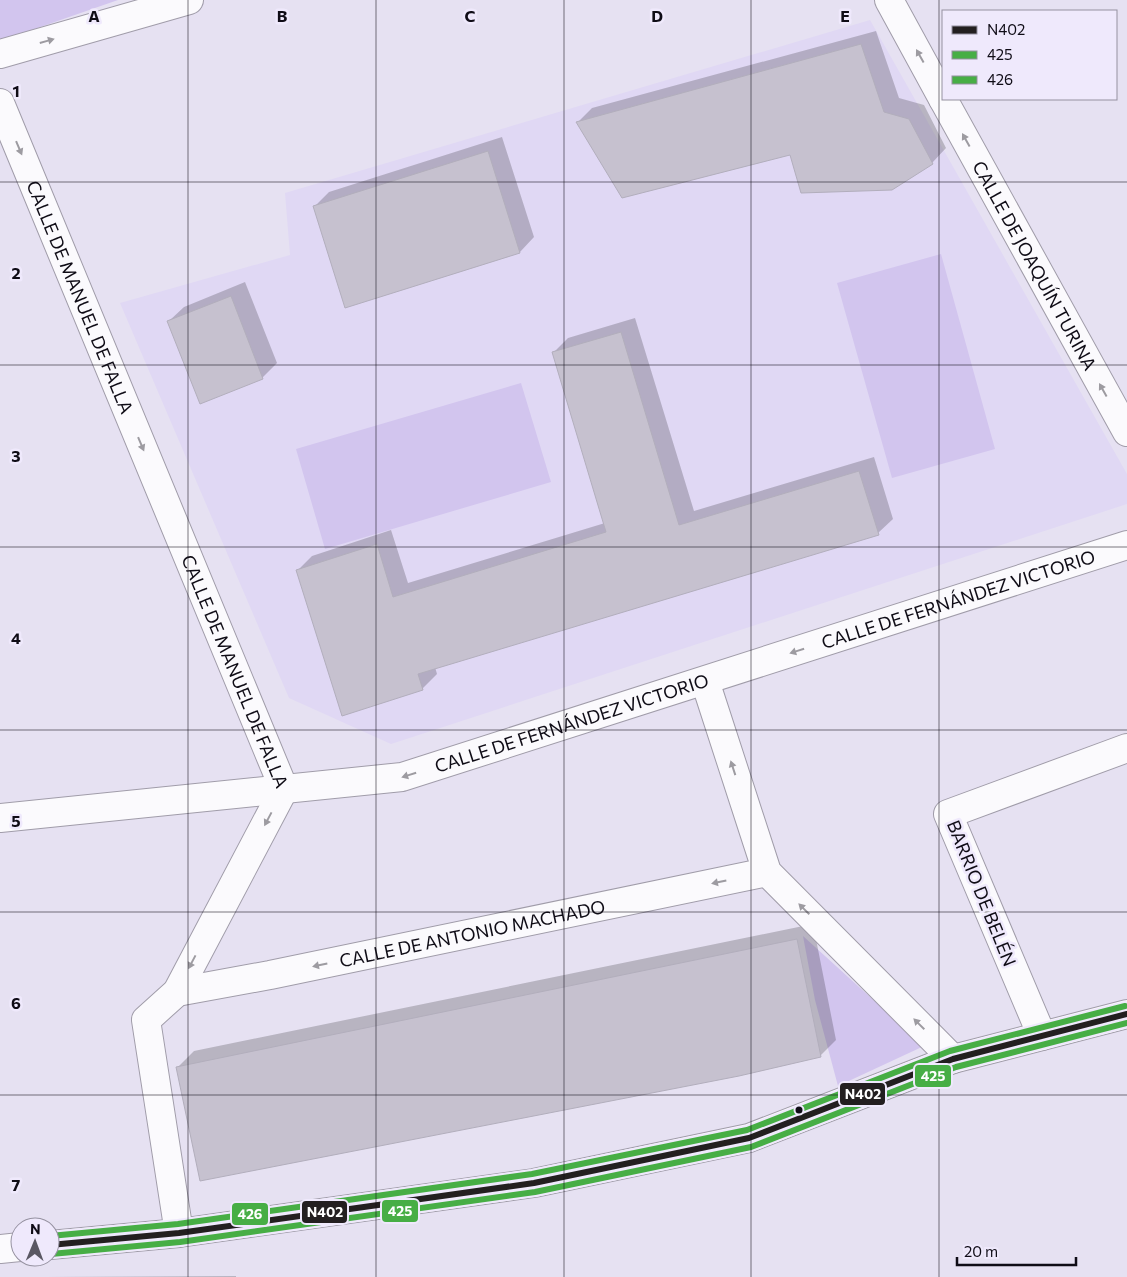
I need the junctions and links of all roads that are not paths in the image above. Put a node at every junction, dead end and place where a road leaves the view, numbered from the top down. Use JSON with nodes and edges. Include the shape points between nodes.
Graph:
{"nodes":[{"id":1,"x":189,"y":0,"type":"edge"},
{"id":2,"x":889,"y":0,"type":"edge"},
{"id":3,"x":0,"y":54,"type":"edge"},
{"id":4,"x":942,"y":97,"type":"edge"},
{"id":5,"x":944,"y":100,"type":"edge"},
{"id":6,"x":0,"y":103,"type":"edge"},
{"id":7,"x":1127,"y":432,"type":"edge"},
{"id":8,"x":1127,"y":545,"type":"edge"},
{"id":9,"x":704,"y":681,"type":"junction"},
{"id":10,"x":1127,"y":748,"type":"edge"},
{"id":11,"x":284,"y":789,"type":"junction"},
{"id":12,"x":0,"y":818,"type":"edge"},
{"id":13,"x":767,"y":872,"type":"junction"},
{"id":14,"x":176,"y":992,"type":"junction"},
{"id":15,"x":1127,"y":1014,"type":"edge"},
{"id":16,"x":1042,"y":1036,"type":"junction"},
{"id":17,"x":953,"y":1059,"type":"junction"},
{"id":18,"x":179,"y":1233,"type":"junction"},
{"id":19,"x":60,"y":1244,"type":"edge"}],
"edges":[{"from":3,"to":1,"type":"street","one_way":true},
{"from":4,"to":2,"type":"street","name":"CALLE DE JOAQUÍN TURINA","one_way":true},
{"from":7,"to":5,"type":"street","name":"CALLE DE JOAQUÍN TURINA","one_way":true},
{"from":6,"to":11,"type":"street","name":"CALLE DE MANUEL DE FALLA","one_way":true},
{"from":8,"to":9,"type":"street","name":"CALLE DE FERNÁNDEZ VICTORIO","one_way":true},
{"from":9,"to":11,"type":"street","name":"CALLE DE FERNÁNDEZ VICTORIO","one_way":true,"via":[[402,778]]},
{"from":13,"to":9,"type":"street","one_way":true},
{"from":10,"to":16,"type":"street","name":"BARRIO DE BELÉN","via":[[948,814]]},
{"from":11,"to":12,"type":"street","name":"CALLE DE FERNÁNDEZ VICTORIO"},
{"from":11,"to":14,"type":"street","name":"CALLE DE MANUEL DE FALLA","one_way":true},
{"from":13,"to":14,"type":"street","name":"CALLE DE ANTONIO MACHADO","one_way":true},
{"from":17,"to":13,"type":"street","one_way":true},
{"from":14,"to":18,"type":"street","name":"CALLE DE MANUEL DE FALLA","via":[[146,1020]]},
{"from":15,"to":16,"type":"street"},
{"from":16,"to":17,"type":"street"},
{"from":17,"to":18,"type":"street","via":[[749,1138],[534,1183]]},
{"from":18,"to":19,"type":"street"}]}
